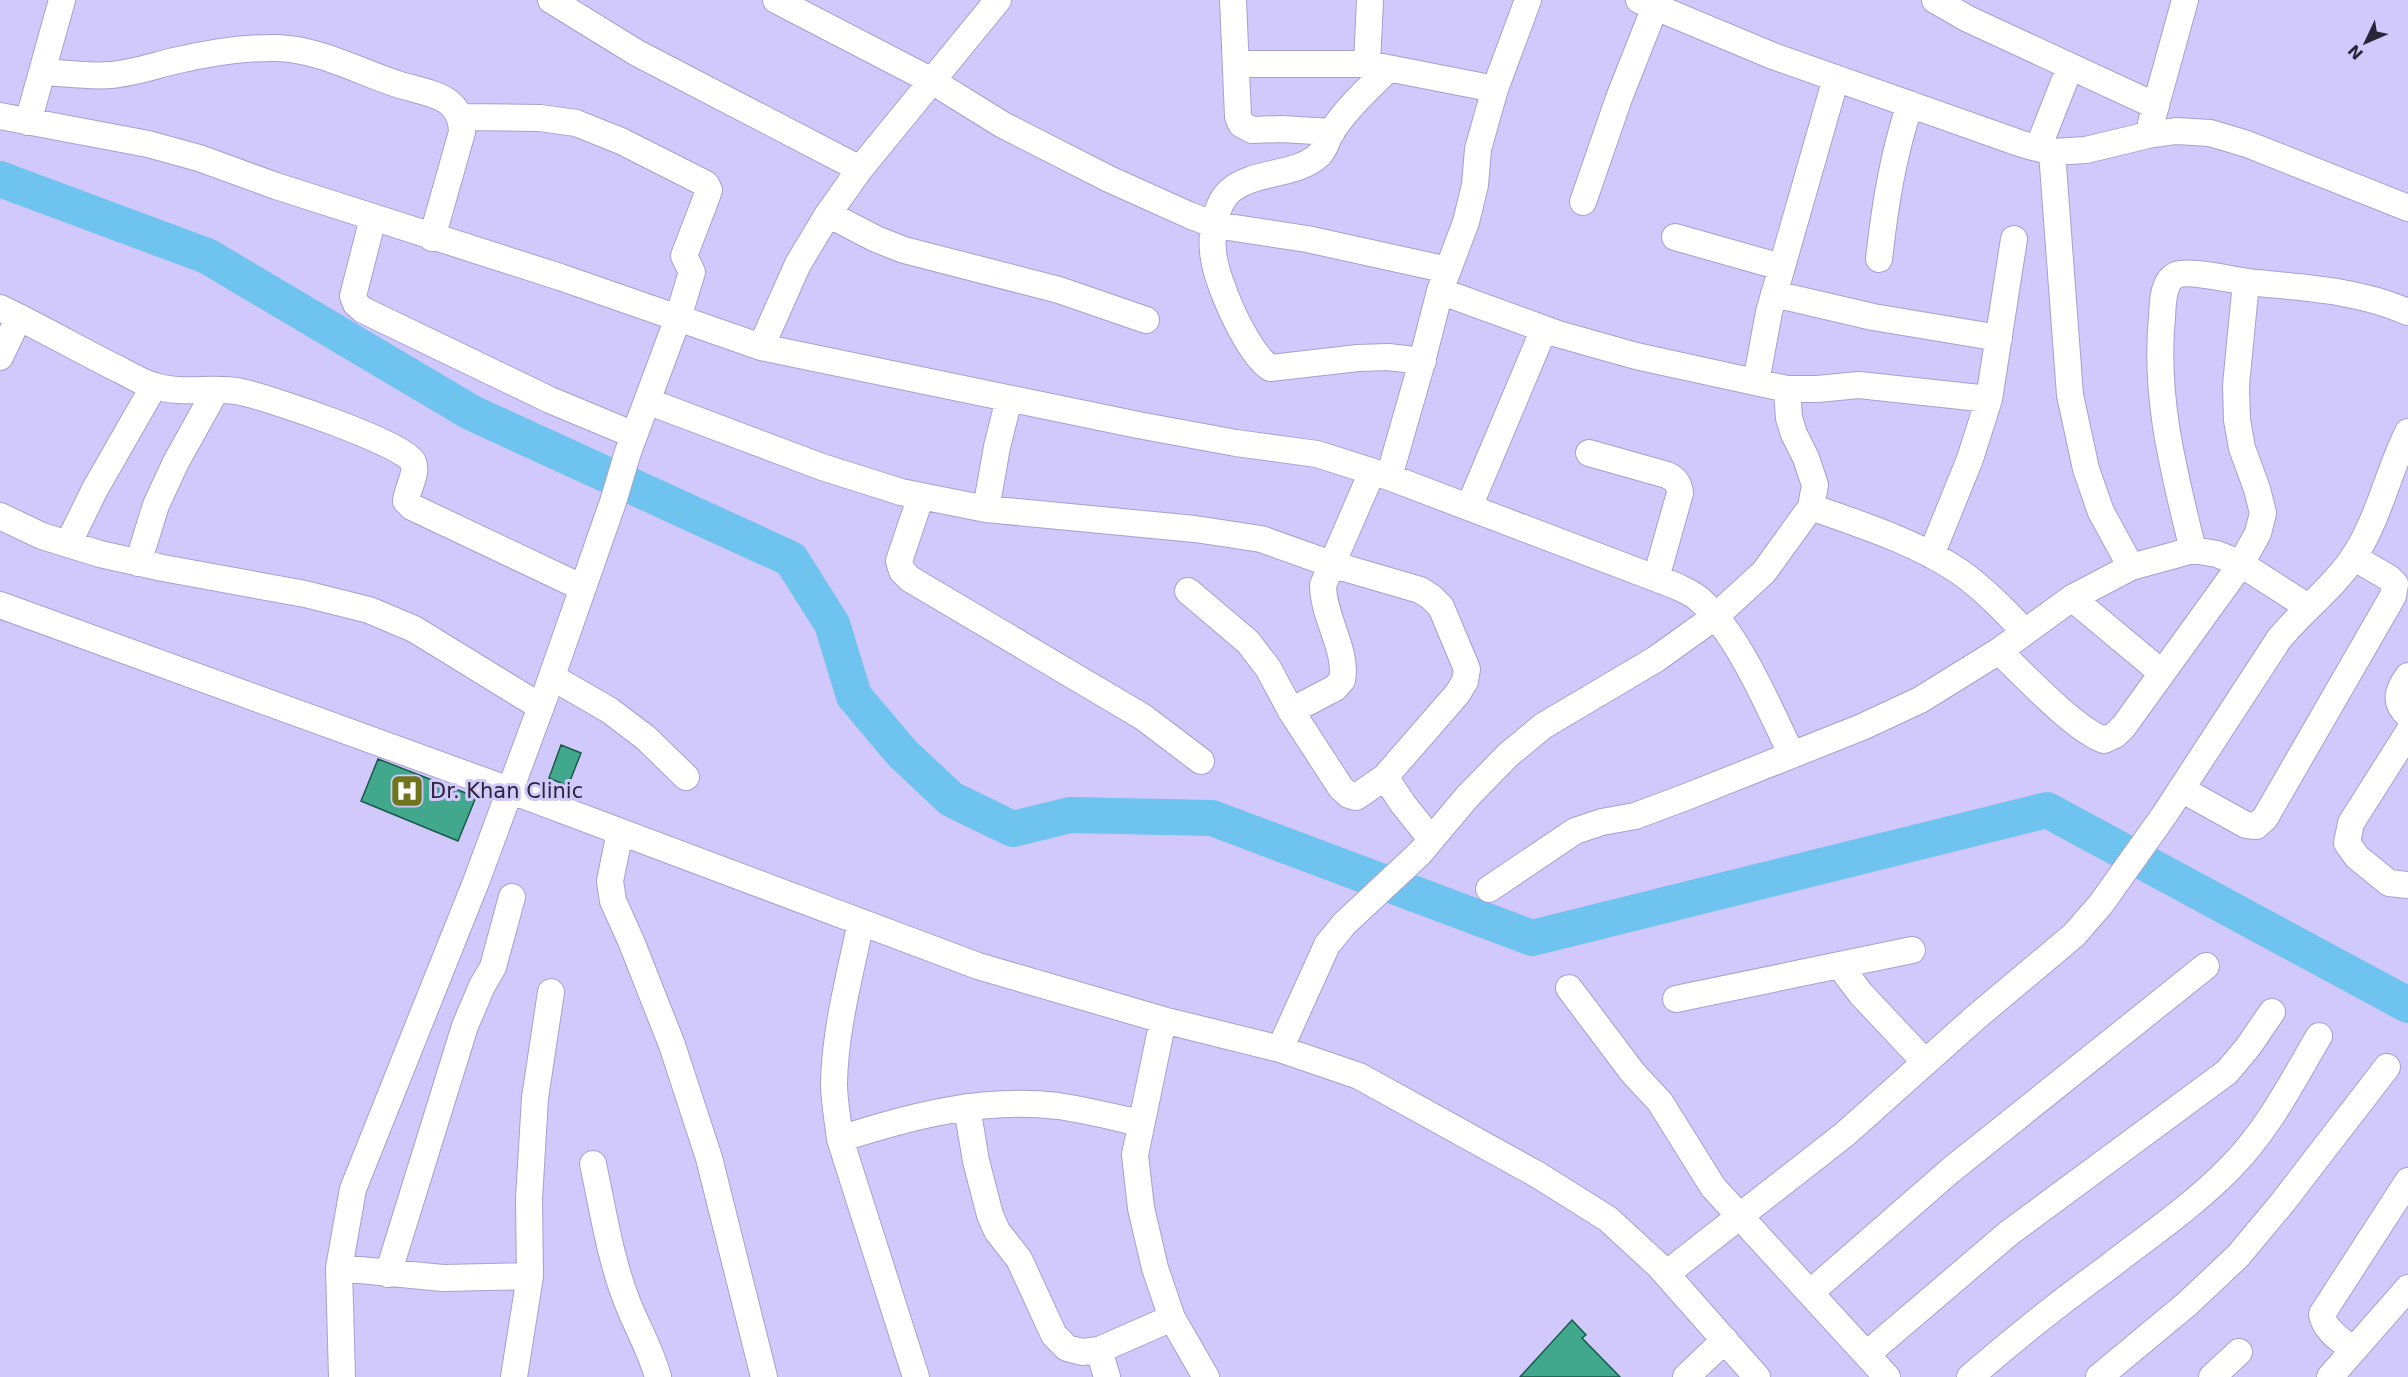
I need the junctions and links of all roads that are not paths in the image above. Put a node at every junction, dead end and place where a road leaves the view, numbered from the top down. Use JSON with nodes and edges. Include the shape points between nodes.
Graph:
{"nodes":[{"id":1,"x":62,"y":0,"type":"edge"},
{"id":2,"x":551,"y":0,"type":"edge"},
{"id":3,"x":776,"y":0,"type":"edge"},
{"id":4,"x":1233,"y":0,"type":"edge"},
{"id":5,"x":1370,"y":0,"type":"edge"},
{"id":6,"x":1528,"y":0,"type":"edge"},
{"id":7,"x":1935,"y":0,"type":"edge"},
{"id":8,"x":2185,"y":0,"type":"edge"},
{"id":9,"x":995,"y":1,"type":"edge"},
{"id":10,"x":1647,"y":4,"type":"edge"},
{"id":11,"x":1971,"y":9,"type":"edge"},
{"id":12,"x":1236,"y":64,"type":"junction"},
{"id":13,"x":1377,"y":67,"type":"junction"},
{"id":14,"x":2070,"y":67,"type":"junction"},
{"id":15,"x":42,"y":72,"type":"junction"},
{"id":16,"x":1836,"y":78,"type":"junction"},
{"id":17,"x":932,"y":81,"type":"junction"},
{"id":18,"x":1495,"y":89,"type":"junction"},
{"id":19,"x":1910,"y":104,"type":"junction"},
{"id":20,"x":2156,"y":106,"type":"junction"},
{"id":21,"x":0,"y":116,"type":"edge"},
{"id":22,"x":462,"y":117,"type":"junction"},
{"id":23,"x":28,"y":122,"type":"junction"},
{"id":24,"x":1332,"y":132,"type":"junction"},
{"id":25,"x":2148,"y":135,"type":"junction"},
{"id":26,"x":2045,"y":150,"type":"junction"},
{"id":27,"x":860,"y":170,"type":"junction"},
{"id":28,"x":1583,"y":202,"type":"dead end"},
{"id":29,"x":2407,"y":204,"type":"edge"},
{"id":30,"x":828,"y":214,"type":"junction"},
{"id":31,"x":373,"y":218,"type":"junction"},
{"id":32,"x":1215,"y":225,"type":"junction"},
{"id":33,"x":1675,"y":237,"type":"dead end"},
{"id":34,"x":432,"y":238,"type":"junction"},
{"id":35,"x":2014,"y":239,"type":"dead end"},
{"id":36,"x":1879,"y":259,"type":"dead end"},
{"id":37,"x":1781,"y":267,"type":"junction"},
{"id":38,"x":1444,"y":281,"type":"junction"},
{"id":39,"x":2246,"y":282,"type":"junction"},
{"id":40,"x":1774,"y":294,"type":"junction"},
{"id":41,"x":2408,"y":312,"type":"edge"},
{"id":42,"x":9,"y":313,"type":"edge"},
{"id":43,"x":678,"y":318,"type":"junction"},
{"id":44,"x":1146,"y":321,"type":"dead end"},
{"id":45,"x":1544,"y":329,"type":"junction"},
{"id":46,"x":1999,"y":338,"type":"junction"},
{"id":47,"x":760,"y":347,"type":"junction"},
{"id":48,"x":0,"y":357,"type":"edge"},
{"id":49,"x":1423,"y":361,"type":"junction"},
{"id":50,"x":1756,"y":382,"type":"junction"},
{"id":51,"x":154,"y":386,"type":"junction"},
{"id":52,"x":1786,"y":389,"type":"junction"},
{"id":53,"x":216,"y":390,"type":"junction"},
{"id":54,"x":1010,"y":399,"type":"junction"},
{"id":55,"x":1989,"y":399,"type":"junction"},
{"id":56,"x":647,"y":401,"type":"junction"},
{"id":57,"x":2408,"y":432,"type":"edge"},
{"id":58,"x":631,"y":444,"type":"junction"},
{"id":59,"x":1589,"y":453,"type":"dead end"},
{"id":60,"x":1381,"y":474,"type":"junction"},
{"id":61,"x":921,"y":496,"type":"junction"},
{"id":62,"x":1470,"y":507,"type":"junction"},
{"id":63,"x":1811,"y":507,"type":"junction"},
{"id":64,"x":986,"y":509,"type":"junction"},
{"id":65,"x":0,"y":516,"type":"edge"},
{"id":66,"x":68,"y":544,"type":"junction"},
{"id":67,"x":2193,"y":550,"type":"junction"},
{"id":68,"x":1931,"y":555,"type":"junction"},
{"id":69,"x":2353,"y":557,"type":"junction"},
{"id":70,"x":138,"y":563,"type":"junction"},
{"id":71,"x":1331,"y":564,"type":"junction"},
{"id":72,"x":2241,"y":564,"type":"junction"},
{"id":73,"x":2131,"y":567,"type":"junction"},
{"id":74,"x":1656,"y":578,"type":"junction"},
{"id":75,"x":583,"y":588,"type":"junction"},
{"id":76,"x":1188,"y":591,"type":"dead end"},
{"id":77,"x":2072,"y":598,"type":"junction"},
{"id":78,"x":0,"y":605,"type":"edge"},
{"id":79,"x":2308,"y":607,"type":"junction"},
{"id":80,"x":1716,"y":616,"type":"junction"},
{"id":81,"x":2025,"y":632,"type":"junction"},
{"id":82,"x":1999,"y":651,"type":"junction"},
{"id":83,"x":2162,"y":673,"type":"junction"},
{"id":84,"x":2408,"y":676,"type":"edge"},
{"id":85,"x":552,"y":677,"type":"junction"},
{"id":86,"x":541,"y":707,"type":"junction"},
{"id":87,"x":1291,"y":711,"type":"junction"},
{"id":88,"x":2408,"y":715,"type":"edge"},
{"id":89,"x":2408,"y":733,"type":"edge"},
{"id":90,"x":1792,"y":755,"type":"junction"},
{"id":91,"x":1201,"y":761,"type":"dead end"},
{"id":92,"x":686,"y":777,"type":"dead end"},
{"id":93,"x":1385,"y":777,"type":"junction"},
{"id":94,"x":2181,"y":789,"type":"junction"},
{"id":95,"x":509,"y":790,"type":"junction"},
{"id":96,"x":620,"y":832,"type":"junction"},
{"id":97,"x":1425,"y":846,"type":"junction"},
{"id":98,"x":2408,"y":885,"type":"edge"},
{"id":99,"x":1489,"y":889,"type":"dead end"},
{"id":100,"x":512,"y":897,"type":"dead end"},
{"id":101,"x":861,"y":922,"type":"junction"},
{"id":102,"x":1912,"y":950,"type":"dead end"},
{"id":103,"x":1839,"y":965,"type":"junction"},
{"id":104,"x":2206,"y":966,"type":"dead end"},
{"id":105,"x":1569,"y":988,"type":"dead end"},
{"id":106,"x":551,"y":992,"type":"dead end"},
{"id":107,"x":1676,"y":999,"type":"dead end"},
{"id":108,"x":2272,"y":1012,"type":"dead end"},
{"id":109,"x":1163,"y":1020,"type":"junction"},
{"id":110,"x":2319,"y":1036,"type":"dead end"},
{"id":111,"x":1280,"y":1048,"type":"junction"},
{"id":112,"x":1925,"y":1062,"type":"junction"},
{"id":113,"x":2386,"y":1067,"type":"dead end"},
{"id":114,"x":967,"y":1107,"type":"junction"},
{"id":115,"x":1140,"y":1123,"type":"junction"},
{"id":116,"x":840,"y":1139,"type":"junction"},
{"id":117,"x":592,"y":1164,"type":"dead end"},
{"id":118,"x":2408,"y":1182,"type":"edge"},
{"id":119,"x":1738,"y":1216,"type":"junction"},
{"id":120,"x":339,"y":1268,"type":"junction"},
{"id":121,"x":388,"y":1274,"type":"junction"},
{"id":122,"x":1666,"y":1274,"type":"junction"},
{"id":123,"x":530,"y":1276,"type":"junction"},
{"id":124,"x":2408,"y":1288,"type":"edge"},
{"id":125,"x":1811,"y":1292,"type":"junction"},
{"id":126,"x":1172,"y":1318,"type":"junction"},
{"id":127,"x":1725,"y":1340,"type":"junction"},
{"id":128,"x":1099,"y":1350,"type":"junction"},
{"id":129,"x":2353,"y":1350,"type":"junction"},
{"id":130,"x":2239,"y":1352,"type":"dead end"},
{"id":131,"x":1867,"y":1354,"type":"junction"},
{"id":132,"x":342,"y":1377,"type":"edge"},
{"id":133,"x":514,"y":1377,"type":"edge"},
{"id":134,"x":658,"y":1377,"type":"edge"},
{"id":135,"x":764,"y":1377,"type":"edge"},
{"id":136,"x":916,"y":1377,"type":"edge"},
{"id":137,"x":1107,"y":1377,"type":"edge"},
{"id":138,"x":1206,"y":1377,"type":"edge"},
{"id":139,"x":1686,"y":1377,"type":"edge"},
{"id":140,"x":1757,"y":1377,"type":"edge"},
{"id":141,"x":1887,"y":1377,"type":"edge"},
{"id":142,"x":1970,"y":1377,"type":"edge"},
{"id":143,"x":2099,"y":1377,"type":"edge"},
{"id":144,"x":2212,"y":1377,"type":"edge"},
{"id":145,"x":2330,"y":1377,"type":"edge"}],
"edges":[{"from":1,"to":15,"type":"street"},
{"from":2,"to":27,"type":"street","via":[[637,52]]},
{"from":3,"to":17,"type":"street"},
{"from":4,"to":12,"type":"street"},
{"from":5,"to":13,"type":"street"},
{"from":6,"to":18,"type":"street"},
{"from":7,"to":11,"type":"street"},
{"from":8,"to":20,"type":"street"},
{"from":9,"to":17,"type":"street"},
{"from":10,"to":16,"type":"street","via":[[1773,57]]},
{"from":10,"to":28,"type":"street"},
{"from":11,"to":14,"type":"street"},
{"from":12,"to":13,"type":"street"},
{"from":12,"to":24,"type":"street","via":[[1238,117],[1247,129]]},
{"from":13,"to":18,"type":"street"},
{"from":13,"to":24,"type":"street"},
{"from":14,"to":20,"type":"street"},
{"from":14,"to":26,"type":"street"},
{"from":15,"to":22,"type":"street","via":[[110,75],[216,52],[278,48],[313,52],[434,95],[452,103]]},
{"from":15,"to":23,"type":"street"},
{"from":16,"to":19,"type":"street"},
{"from":16,"to":37,"type":"street"},
{"from":17,"to":27,"type":"street"},
{"from":17,"to":32,"type":"street","via":[[1003,125],[1109,179]]},
{"from":18,"to":38,"type":"street","via":[[1478,149],[1466,222]]},
{"from":19,"to":26,"type":"street"},
{"from":19,"to":36,"type":"street","via":[[1890,174]]},
{"from":20,"to":25,"type":"street"},
{"from":21,"to":23,"type":"street"},
{"from":22,"to":34,"type":"street","via":[[462,132]]},
{"from":22,"to":43,"type":"street","via":[[540,118],[576,123],[706,184],[709,190],[684,256],[692,272]]},
{"from":23,"to":31,"type":"street","via":[[148,144],[199,158]]},
{"from":24,"to":32,"type":"street","via":[[1318,156],[1307,163],[1231,190],[1222,200]]},
{"from":25,"to":26,"type":"street","via":[[2086,150]]},
{"from":25,"to":29,"type":"street","via":[[2176,131],[2210,133]]},
{"from":26,"to":73,"type":"street","via":[[2070,394],[2085,469],[2101,512]]},
{"from":27,"to":30,"type":"street"},
{"from":30,"to":44,"type":"street","via":[[904,250],[1059,290]]},
{"from":30,"to":47,"type":"street","via":[[798,264]]},
{"from":31,"to":34,"type":"street"},
{"from":31,"to":58,"type":"street","via":[[353,296],[356,304]]},
{"from":32,"to":38,"type":"street","via":[[1307,239]]},
{"from":32,"to":49,"type":"street","via":[[1213,252],[1234,317],[1255,354],[1270,368],[1358,358]]},
{"from":33,"to":37,"type":"street"},
{"from":34,"to":43,"type":"street"},
{"from":35,"to":46,"type":"street"},
{"from":37,"to":40,"type":"street"},
{"from":38,"to":45,"type":"street"},
{"from":38,"to":49,"type":"street"},
{"from":39,"to":41,"type":"street","via":[[2353,294]]},
{"from":39,"to":67,"type":"street","via":[[2186,273],[2167,283],[2163,298],[2159,343],[2161,400]]},
{"from":39,"to":72,"type":"street","via":[[2236,385],[2237,420],[2263,513],[2258,533]]},
{"from":40,"to":46,"type":"street","via":[[1873,317]]},
{"from":40,"to":50,"type":"street"},
{"from":42,"to":48,"type":"street"},
{"from":42,"to":51,"type":"street"},
{"from":43,"to":47,"type":"street"},
{"from":43,"to":56,"type":"street"},
{"from":45,"to":50,"type":"street","via":[[1636,356]]},
{"from":45,"to":62,"type":"street"},
{"from":46,"to":55,"type":"street"},
{"from":47,"to":54,"type":"street"},
{"from":49,"to":60,"type":"street"},
{"from":50,"to":52,"type":"street"},
{"from":51,"to":53,"type":"street"},
{"from":51,"to":66,"type":"street"},
{"from":52,"to":55,"type":"street","via":[[1859,385]]},
{"from":52,"to":63,"type":"street","via":[[1789,418],[1815,485]]},
{"from":53,"to":70,"type":"street","via":[[156,505]]},
{"from":53,"to":75,"type":"street","via":[[241,392],[320,417],[399,451],[414,463],[406,501],[412,507]]},
{"from":54,"to":60,"type":"street","via":[[1214,439],[1317,454]]},
{"from":54,"to":64,"type":"street"},
{"from":55,"to":68,"type":"street","via":[[1970,459]]},
{"from":56,"to":58,"type":"street"},
{"from":56,"to":61,"type":"street","via":[[822,466]]},
{"from":57,"to":69,"type":"street"},
{"from":58,"to":75,"type":"street"},
{"from":59,"to":74,"type":"street","via":[[1667,475],[1679,485],[1680,494]]},
{"from":60,"to":62,"type":"street"},
{"from":60,"to":71,"type":"street"},
{"from":61,"to":64,"type":"street"},
{"from":61,"to":91,"type":"street","via":[[899,561],[910,579],[1143,717]]},
{"from":62,"to":74,"type":"street"},
{"from":63,"to":68,"type":"street"},
{"from":63,"to":80,"type":"street","via":[[1764,572]]},
{"from":64,"to":71,"type":"street","via":[[1261,539]]},
{"from":65,"to":66,"type":"street"},
{"from":66,"to":70,"type":"street"},
{"from":67,"to":72,"type":"street"},
{"from":67,"to":73,"type":"street"},
{"from":68,"to":81,"type":"street","via":[[1961,573]]},
{"from":69,"to":79,"type":"street"},
{"from":69,"to":94,"type":"street","via":[[2389,578],[2395,584],[2393,596],[2265,818],[2256,826],[2246,825]]},
{"from":70,"to":86,"type":"street","via":[[369,610],[414,629]]},
{"from":71,"to":87,"type":"street","via":[[1323,585],[1323,601],[1342,662],[1342,680],[1335,688]]},
{"from":71,"to":93,"type":"street","via":[[1420,590],[1431,597],[1441,607],[1467,669],[1458,693]]},
{"from":72,"to":79,"type":"street"},
{"from":72,"to":83,"type":"street"},
{"from":73,"to":77,"type":"street"},
{"from":74,"to":80,"type":"street","via":[[1699,598]]},
{"from":75,"to":85,"type":"street"},
{"from":76,"to":87,"type":"street","via":[[1248,642],[1268,668]]},
{"from":77,"to":81,"type":"street"},
{"from":77,"to":83,"type":"street"},
{"from":78,"to":95,"type":"street"},
{"from":79,"to":94,"type":"street","via":[[2279,639]]},
{"from":80,"to":90,"type":"street","via":[[1752,672]]},
{"from":80,"to":97,"type":"street","via":[[1656,659],[1543,726],[1508,755]]},
{"from":81,"to":82,"type":"street"},
{"from":82,"to":83,"type":"street","via":[[2050,700],[2104,740],[2124,726]]},
{"from":82,"to":90,"type":"street","via":[[1920,700]]},
{"from":84,"to":88,"type":"street","via":[[2398,699]]},
{"from":85,"to":86,"type":"street"},
{"from":85,"to":92,"type":"street","via":[[609,710],[646,738]]},
{"from":86,"to":95,"type":"street"},
{"from":87,"to":93,"type":"street","via":[[1349,795],[1356,797]]},
{"from":89,"to":98,"type":"street","via":[[2351,824],[2347,843],[2357,857],[2389,883]]},
{"from":90,"to":99,"type":"street","via":[[1635,816],[1575,831]]},
{"from":93,"to":97,"type":"street"},
{"from":94,"to":112,"type":"street","via":[[2101,904],[2074,934]]},
{"from":95,"to":96,"type":"street"},
{"from":95,"to":120,"type":"street","via":[[353,1189]]},
{"from":96,"to":101,"type":"street"},
{"from":96,"to":135,"type":"street","via":[[610,881],[613,901],[672,1045],[709,1158]]},
{"from":97,"to":111,"type":"street","via":[[1327,945]]},
{"from":100,"to":121,"type":"street","via":[[493,968],[465,1026]]},
{"from":101,"to":109,"type":"street","via":[[978,966]]},
{"from":101,"to":116,"type":"street","via":[[843,1003],[834,1083]]},
{"from":102,"to":103,"type":"street"},
{"from":103,"to":107,"type":"street"},
{"from":103,"to":112,"type":"street"},
{"from":104,"to":125,"type":"street","via":[[1951,1170]]},
{"from":105,"to":119,"type":"street","via":[[1632,1073],[1660,1102],[1713,1187]]},
{"from":106,"to":123,"type":"street","via":[[535,1098],[529,1199]]},
{"from":108,"to":131,"type":"street","via":[[2227,1072],[2009,1233]]},
{"from":109,"to":111,"type":"street"},
{"from":109,"to":115,"type":"street"},
{"from":110,"to":142,"type":"street","via":[[2278,1107],[2229,1169]]},
{"from":111,"to":122,"type":"street","via":[[1359,1076],[1538,1175],[1608,1219]]},
{"from":112,"to":119,"type":"street","via":[[1845,1134]]},
{"from":113,"to":143,"type":"street","via":[[2238,1256]]},
{"from":114,"to":115,"type":"street","via":[[1058,1106]]},
{"from":114,"to":116,"type":"street","via":[[900,1119]]},
{"from":114,"to":128,"type":"street","via":[[990,1215],[1019,1259],[1054,1335],[1067,1348],[1082,1352]]},
{"from":115,"to":126,"type":"street","via":[[1135,1155],[1141,1208]]},
{"from":116,"to":136,"type":"street"},
{"from":117,"to":134,"type":"street","via":[[613,1258]]},
{"from":118,"to":129,"type":"street","via":[[2322,1314],[2329,1330]]},
{"from":119,"to":122,"type":"street"},
{"from":119,"to":125,"type":"street"},
{"from":120,"to":121,"type":"street"},
{"from":120,"to":132,"type":"street"},
{"from":121,"to":123,"type":"street","via":[[443,1278]]},
{"from":122,"to":127,"type":"street"},
{"from":123,"to":133,"type":"street"},
{"from":124,"to":129,"type":"street"},
{"from":125,"to":131,"type":"street"},
{"from":126,"to":128,"type":"street"},
{"from":126,"to":138,"type":"street"},
{"from":127,"to":139,"type":"street"},
{"from":127,"to":140,"type":"street"},
{"from":128,"to":137,"type":"street"},
{"from":129,"to":145,"type":"street"},
{"from":130,"to":144,"type":"street"},
{"from":131,"to":141,"type":"street"}]}
